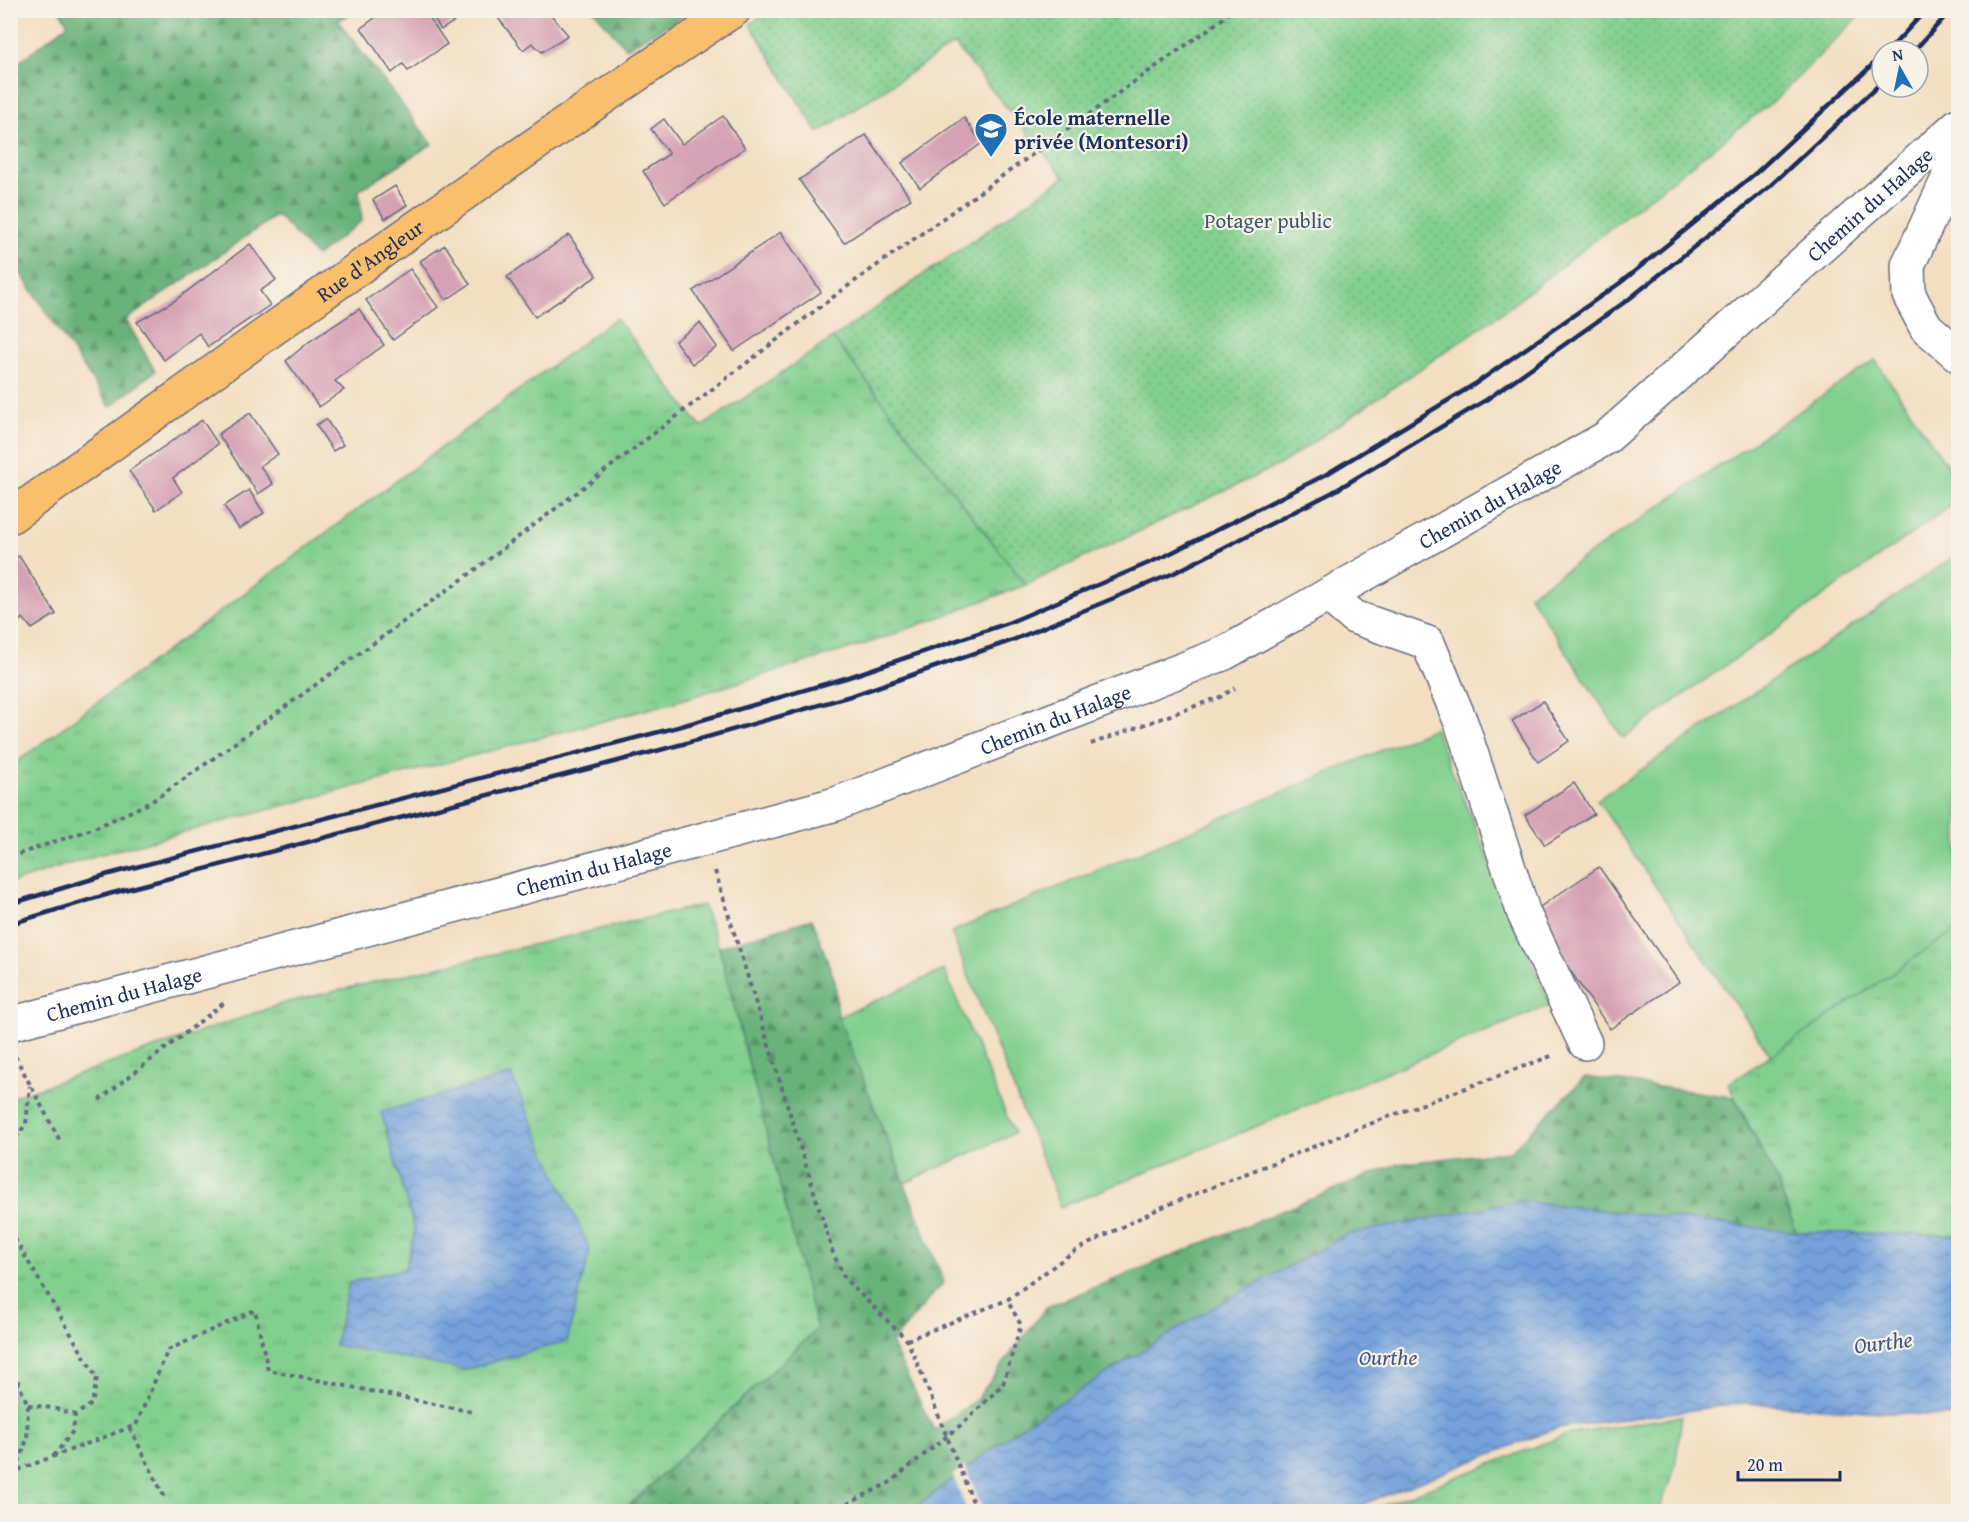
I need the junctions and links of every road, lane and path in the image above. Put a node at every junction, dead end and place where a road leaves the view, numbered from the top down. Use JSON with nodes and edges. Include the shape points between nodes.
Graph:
{"nodes":[{"id":1,"x":734,"y":10,"type":"edge"},
{"id":2,"x":1231,"y":10,"type":"edge"},
{"id":3,"x":1959,"y":124,"type":"edge"},
{"id":4,"x":1959,"y":139,"type":"edge"},
{"id":5,"x":1959,"y":355,"type":"edge"},
{"id":6,"x":10,"y":518,"type":"edge"},
{"id":7,"x":1328,"y":595,"type":"junction"},
{"id":8,"x":10,"y":857,"type":"edge"},
{"id":9,"x":715,"y":870,"type":"dead end"},
{"id":10,"x":228,"y":1000,"type":"dead end"},
{"id":11,"x":10,"y":1024,"type":"edge"},
{"id":12,"x":1585,"y":1043,"type":"joint"},
{"id":13,"x":10,"y":1047,"type":"edge"},
{"id":14,"x":30,"y":1085,"type":"junction"},
{"id":15,"x":99,"y":1100,"type":"dead end"},
{"id":16,"x":60,"y":1140,"type":"dead end"},
{"id":17,"x":10,"y":1145,"type":"edge"},
{"id":18,"x":10,"y":1231,"type":"edge"},
{"id":19,"x":1007,"y":1300,"type":"junction"},
{"id":20,"x":907,"y":1340,"type":"junction"},
{"id":21,"x":17,"y":1380,"type":"dead end"},
{"id":22,"x":28,"y":1405,"type":"junction"},
{"id":23,"x":473,"y":1412,"type":"dead end"},
{"id":24,"x":75,"y":1415,"type":"junction"},
{"id":25,"x":130,"y":1428,"type":"junction"},
{"id":26,"x":52,"y":1457,"type":"junction"},
{"id":27,"x":16,"y":1471,"type":"junction"},
{"id":28,"x":10,"y":1473,"type":"edge"},
{"id":29,"x":166,"y":1500,"type":"dead end"},
{"id":30,"x":831,"y":1512,"type":"edge"},
{"id":31,"x":977,"y":1512,"type":"edge"}],
"edges":[{"from":1,"to":6,"type":"main road","name":"Rue d'Angleur","via":[[402,238]]},
{"from":2,"to":8,"type":"path","via":[[841,291],[471,573],[214,759],[151,802],[95,828]]},
{"from":3,"to":7,"type":"street","name":"Chemin du Halage","via":[[1606,438]]},
{"from":4,"to":5,"type":"street","via":[[1947,182],[1908,265],[1909,294],[1926,327]]},
{"from":7,"to":11,"type":"street","name":"Chemin du Halage","via":[[1225,653],[836,804]]},
{"from":7,"to":12,"type":"street","via":[[1354,617],[1428,644],[1462,724],[1524,914]]},
{"from":9,"to":20,"type":"path","via":[[833,1253],[845,1279]]},
{"from":10,"to":15,"type":"path"},
{"from":12,"to":19,"type":"path","via":[[1160,1208],[1076,1250]]},
{"from":13,"to":14,"type":"path"},
{"from":14,"to":16,"type":"path"},
{"from":14,"to":17,"type":"path","via":[[26,1124]]},
{"from":18,"to":24,"type":"path","via":[[97,1378],[92,1404]]},
{"from":19,"to":20,"type":"path"},
{"from":19,"to":30,"type":"path","via":[[1021,1325],[1003,1384],[967,1420],[889,1483]]},
{"from":20,"to":31,"type":"path","bridge":true},
{"from":21,"to":22,"type":"path"},
{"from":22,"to":24,"type":"path"},
{"from":22,"to":27,"type":"path","via":[[27,1439]]},
{"from":23,"to":25,"type":"path","via":[[268,1370],[255,1310],[168,1350],[136,1425]]},
{"from":24,"to":26,"type":"path","via":[[73,1431]]},
{"from":25,"to":26,"type":"path"},
{"from":25,"to":29,"type":"path"},
{"from":26,"to":27,"type":"path"},
{"from":27,"to":28,"type":"path"}]}
